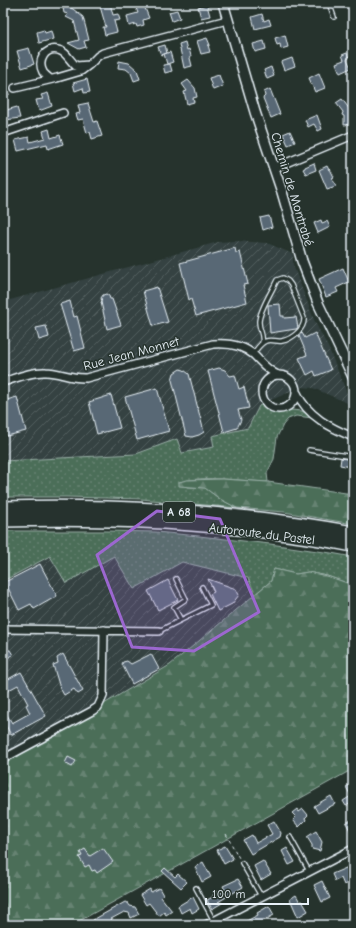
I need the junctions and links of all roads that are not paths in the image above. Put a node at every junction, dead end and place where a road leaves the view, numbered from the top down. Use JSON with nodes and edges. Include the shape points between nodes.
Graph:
{"nodes":[{"id":1,"x":223,"y":3,"type":"edge"},
{"id":2,"x":329,"y":3,"type":"edge"},
{"id":3,"x":334,"y":17,"type":"dead end"},
{"id":4,"x":227,"y":20,"type":"junction"},
{"id":5,"x":89,"y":65,"type":"junction"},
{"id":6,"x":50,"y":79,"type":"junction"},
{"id":7,"x":15,"y":88,"type":"dead end"},
{"id":8,"x":63,"y":113,"type":"dead end"},
{"id":9,"x":3,"y":132,"type":"edge"},
{"id":10,"x":353,"y":135,"type":"edge"},
{"id":11,"x":274,"y":168,"type":"junction"},
{"id":12,"x":262,"y":343,"type":"junction"},
{"id":13,"x":253,"y":354,"type":"junction"},
{"id":14,"x":260,"y":362,"type":"junction"},
{"id":15,"x":278,"y":375,"type":"junction"},
{"id":16,"x":353,"y":377,"type":"edge"},
{"id":17,"x":266,"y":381,"type":"junction"},
{"id":18,"x":3,"y":382,"type":"edge"},
{"id":19,"x":297,"y":393,"type":"junction"},
{"id":20,"x":289,"y":406,"type":"junction"},
{"id":21,"x":310,"y":412,"type":"junction"},
{"id":22,"x":353,"y":430,"type":"edge"},
{"id":23,"x":339,"y":432,"type":"junction"},
{"id":24,"x":353,"y":438,"type":"edge"},
{"id":25,"x":309,"y":450,"type":"dead end"},
{"id":26,"x":353,"y":457,"type":"edge"},
{"id":27,"x":3,"y":508,"type":"edge"},
{"id":28,"x":3,"y":520,"type":"edge"},
{"id":29,"x":353,"y":533,"type":"edge"},
{"id":30,"x":353,"y":545,"type":"edge"},
{"id":31,"x":176,"y":579,"type":"dead end"},
{"id":32,"x":202,"y":588,"type":"dead end"},
{"id":33,"x":181,"y":620,"type":"junction"},
{"id":34,"x":3,"y":628,"type":"edge"},
{"id":35,"x":104,"y":630,"type":"junction"},
{"id":36,"x":159,"y":631,"type":"joint"},
{"id":37,"x":3,"y":759,"type":"edge"},
{"id":38,"x":290,"y":837,"type":"dead end"},
{"id":39,"x":353,"y":849,"type":"edge"},
{"id":40,"x":242,"y":863,"type":"road end"},
{"id":41,"x":309,"y":871,"type":"junction"},
{"id":42,"x":196,"y":888,"type":"dead end"},
{"id":43,"x":261,"y":896,"type":"junction"},
{"id":44,"x":214,"y":921,"type":"junction"},
{"id":45,"x":206,"y":925,"type":"edge"}],
"edges":[{"from":1,"to":4,"type":"street","name":"Chemin de Montrabé"},
{"from":2,"to":3,"type":"lane"},
{"from":4,"to":5,"type":"street","via":[[103,53]]},
{"from":4,"to":11,"type":"street","name":"Chemin de Montrabé"},
{"from":5,"to":6,"type":"street","via":[[81,71]]},
{"from":5,"to":6,"type":"street","via":[[76,66],[64,52],[50,50],[40,61],[43,72]]},
{"from":6,"to":7,"type":"street"},
{"from":8,"to":9,"type":"street"},
{"from":10,"to":11,"type":"street"},
{"from":11,"to":16,"type":"street","name":"Chemin de Montrabé","via":[[306,272]]},
{"from":12,"to":12,"type":"lane","via":[[286,340],[305,324],[291,285],[283,278],[274,284],[260,315]]},
{"from":12,"to":13,"type":"lane"},
{"from":13,"to":14,"type":"street","name":"Rue Jean Monnet"},
{"from":13,"to":18,"type":"street","name":"Rue Jean Monnet","via":[[234,345],[213,344],[86,378],[77,379],[38,372]]},
{"from":14,"to":15,"type":"street","name":"Rue Jean Monnet","via":[[270,372]]},
{"from":14,"to":17,"type":"street","name":"Rue Jean Monnet"},
{"from":15,"to":17,"type":"street"},
{"from":15,"to":19,"type":"street","via":[[286,376],[293,382]]},
{"from":17,"to":20,"type":"street","via":[[262,394],[268,406],[276,409],[285,409]]},
{"from":19,"to":20,"type":"street"},
{"from":19,"to":21,"type":"street"},
{"from":20,"to":21,"type":"street"},
{"from":21,"to":23,"type":"street"},
{"from":22,"to":23,"type":"street"},
{"from":23,"to":24,"type":"street"},
{"from":25,"to":26,"type":"lane"},
{"from":27,"to":29,"type":"highway","name":"Autoroute du Pastel","number":"A 68","via":[[108,508],[175,512],[280,522]]},
{"from":28,"to":30,"type":"highway","name":"Autoroute du Pastel","number":"A 68","via":[[88,519],[168,523],[243,529]]},
{"from":31,"to":33,"type":"lane","via":[[186,599],[174,607]]},
{"from":32,"to":33,"type":"lane","via":[[210,605]]},
{"from":33,"to":36,"type":"lane"},
{"from":34,"to":35,"type":"street"},
{"from":35,"to":36,"type":"street"},
{"from":35,"to":37,"type":"street","via":[[103,696],[98,707]]},
{"from":38,"to":41,"type":"lane"},
{"from":39,"to":41,"type":"street"},
{"from":40,"to":43,"type":"lane"},
{"from":41,"to":43,"type":"street"},
{"from":42,"to":44,"type":"lane"},
{"from":43,"to":44,"type":"street"},
{"from":44,"to":45,"type":"street"}]}
